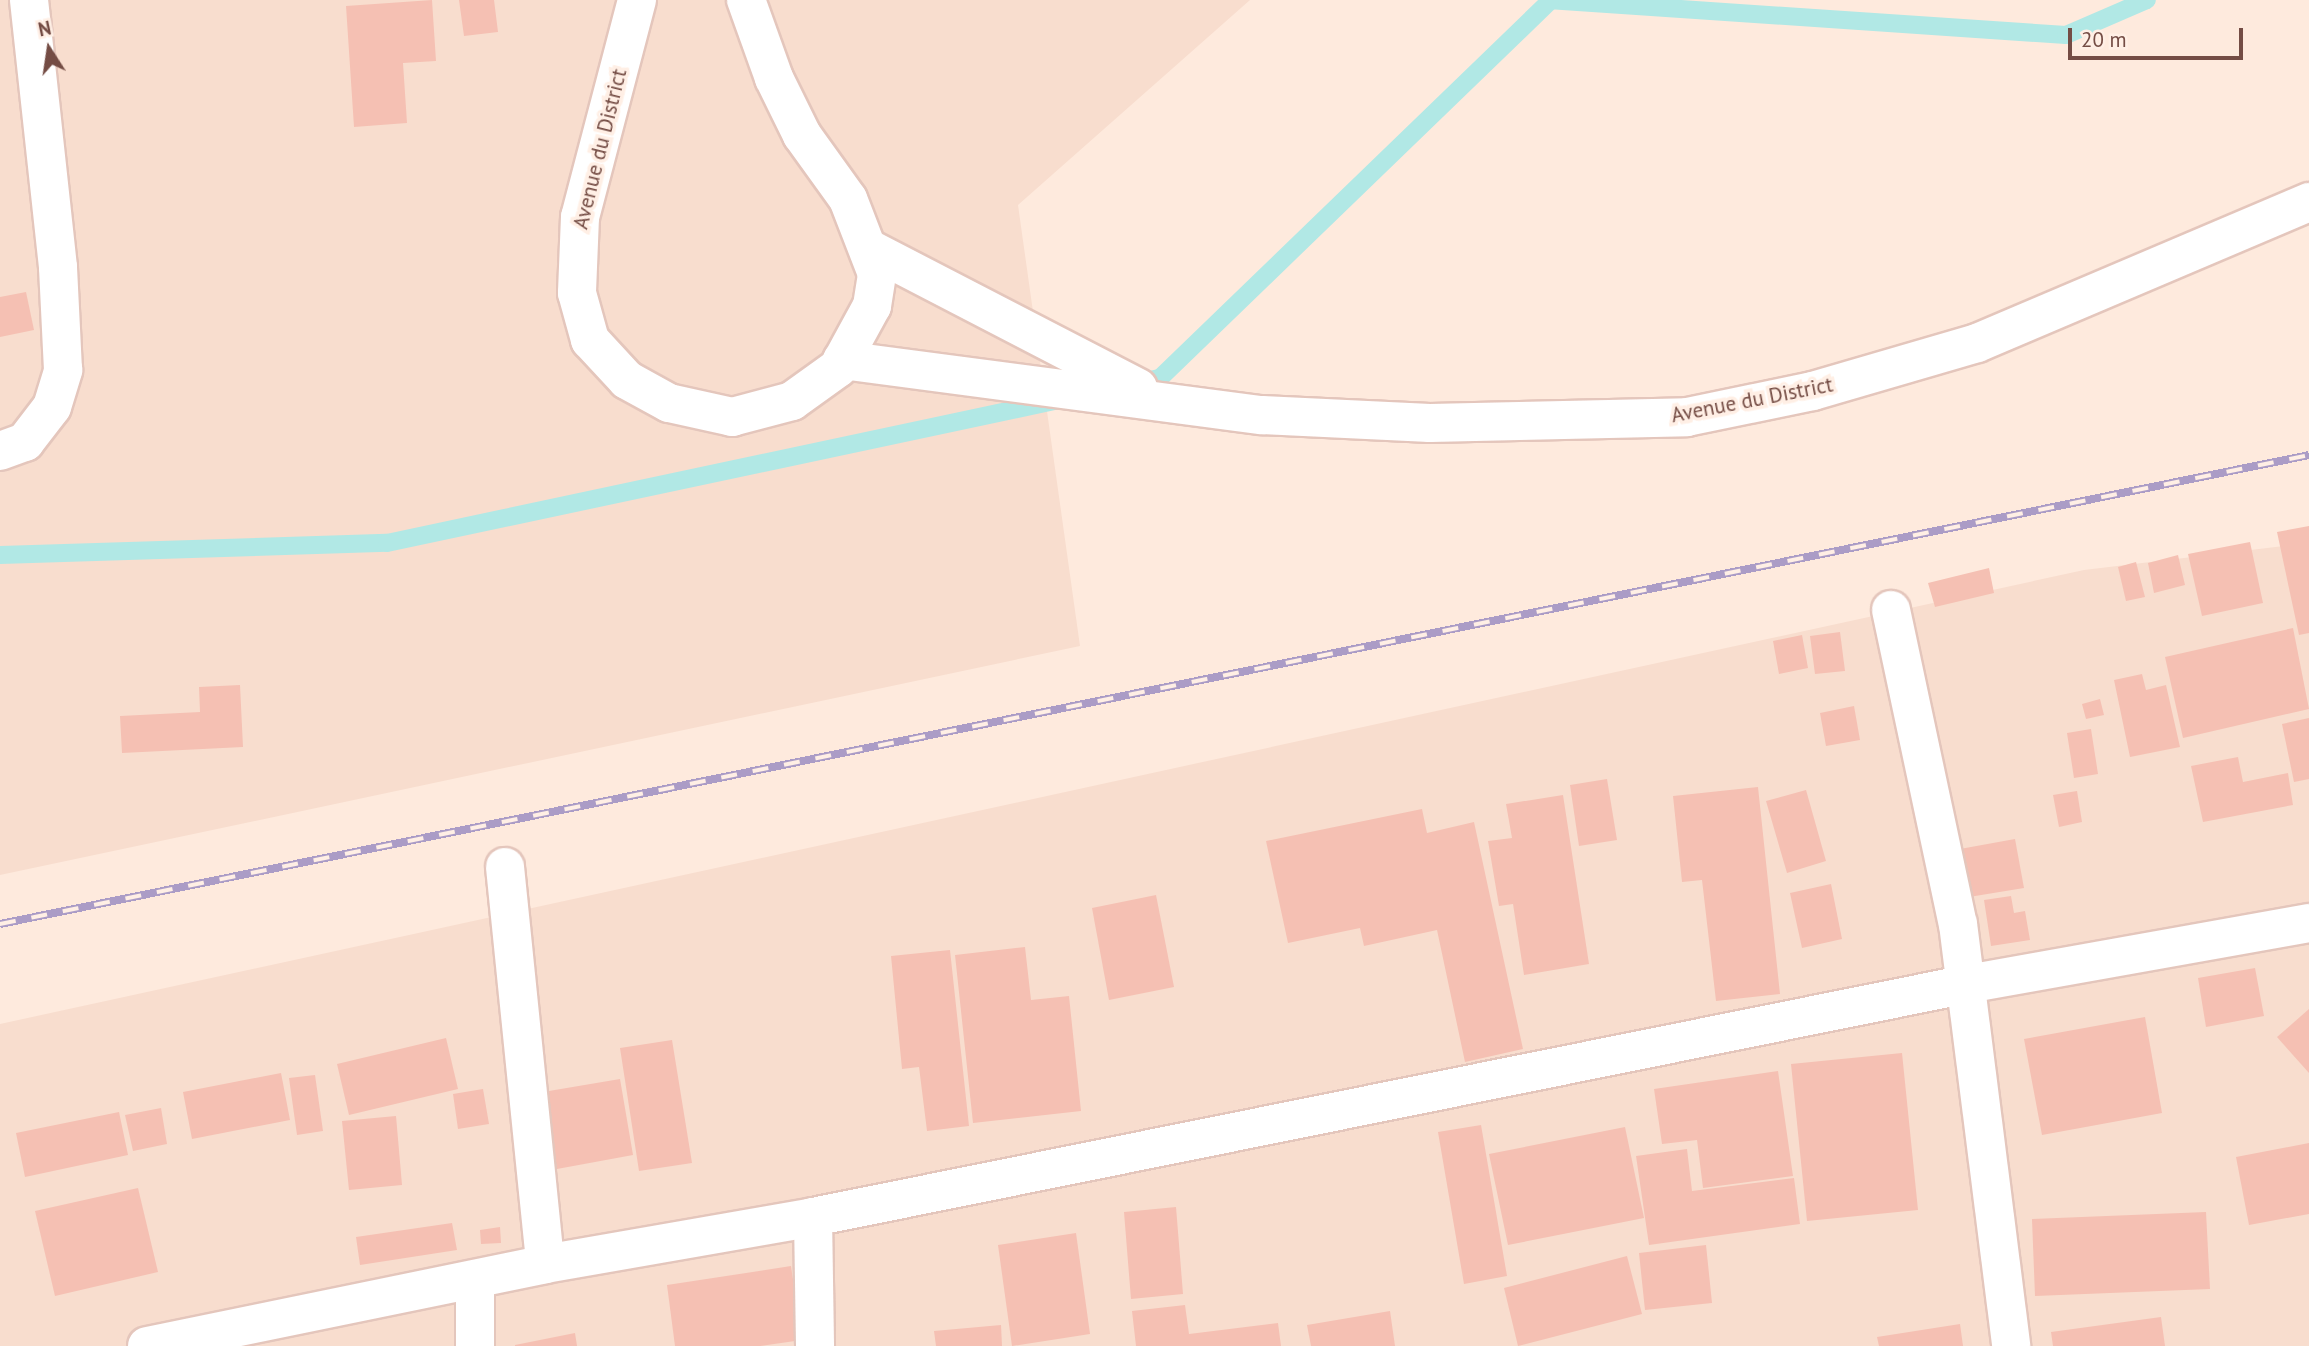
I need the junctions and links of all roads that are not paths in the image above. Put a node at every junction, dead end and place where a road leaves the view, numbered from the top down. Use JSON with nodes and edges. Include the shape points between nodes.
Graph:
{"nodes":[{"id":1,"x":29,"y":0,"type":"edge"},
{"id":2,"x":637,"y":0,"type":"edge"},
{"id":3,"x":746,"y":0,"type":"edge"},
{"id":4,"x":2309,"y":202,"type":"edge"},
{"id":5,"x":870,"y":249,"type":"junction"},
{"id":6,"x":842,"y":360,"type":"junction"},
{"id":7,"x":1161,"y":400,"type":"junction"},
{"id":8,"x":0,"y":451,"type":"edge"},
{"id":9,"x":1891,"y":610,"type":"dead end"},
{"id":10,"x":505,"y":867,"type":"dead end"},
{"id":11,"x":2309,"y":923,"type":"edge"},
{"id":12,"x":1967,"y":984,"type":"junction"},
{"id":13,"x":813,"y":1217,"type":"junction"},
{"id":14,"x":545,"y":1264,"type":"junction"},
{"id":15,"x":475,"y":1282,"type":"junction"},
{"id":16,"x":147,"y":1346,"type":"edge"},
{"id":17,"x":474,"y":1346,"type":"edge"},
{"id":18,"x":815,"y":1346,"type":"edge"},
{"id":19,"x":2011,"y":1346,"type":"edge"}],
"edges":[{"from":1,"to":8,"type":"street","via":[[58,267],[63,370],[46,416],[25,442]]},
{"from":2,"to":6,"type":"street","name":"Avenue du District","via":[[580,217],[577,293],[590,340],[627,380],[669,403],[732,417],[792,401]]},
{"from":3,"to":5,"type":"street","name":"Avenue du District","via":[[774,78],[802,135],[848,200]]},
{"from":4,"to":7,"type":"street","name":"Avenue du District","via":[[1977,343],[1813,391],[1687,418],[1430,423],[1262,415]]},
{"from":5,"to":6,"type":"street","name":"Avenue du District","via":[[877,274],[872,306]]},
{"from":5,"to":7,"type":"street","name":"Avenue du District"},
{"from":6,"to":7,"type":"street","name":"Avenue du District"},
{"from":9,"to":12,"type":"street","via":[[1947,857]]},
{"from":10,"to":14,"type":"street"},
{"from":11,"to":12,"type":"street"},
{"from":12,"to":13,"type":"street"},
{"from":12,"to":19,"type":"street"},
{"from":13,"to":14,"type":"street"},
{"from":13,"to":18,"type":"street"},
{"from":14,"to":15,"type":"street"},
{"from":15,"to":16,"type":"street"},
{"from":15,"to":17,"type":"street"}]}
